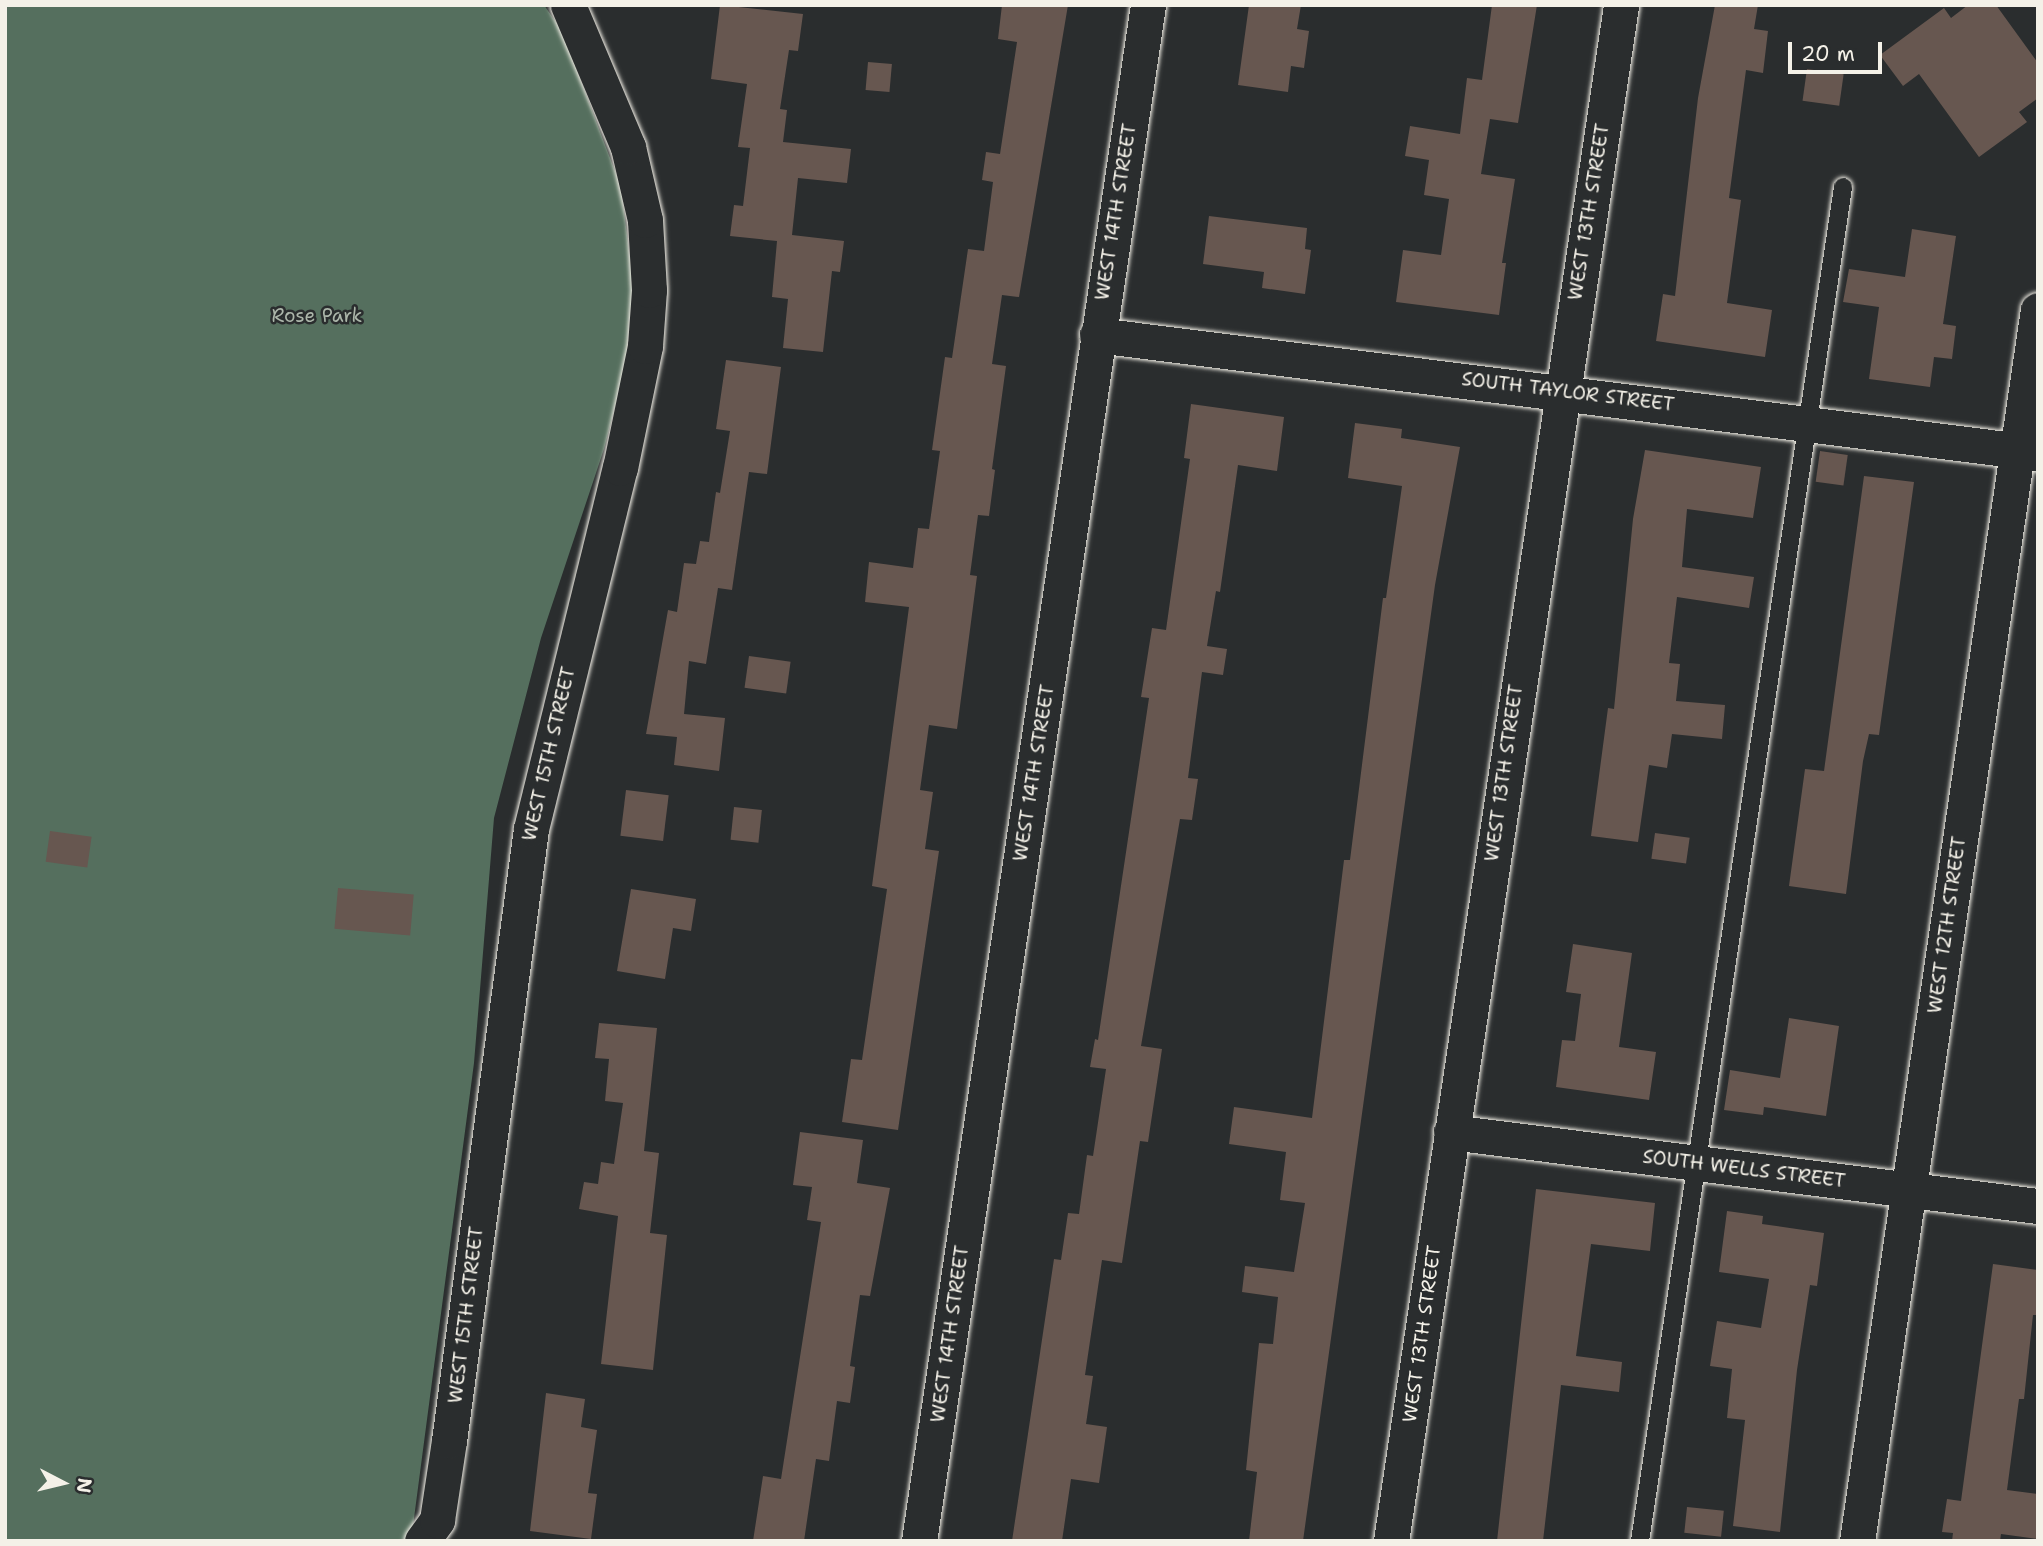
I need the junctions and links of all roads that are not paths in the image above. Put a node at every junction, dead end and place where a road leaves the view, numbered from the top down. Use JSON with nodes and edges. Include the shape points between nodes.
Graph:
{"nodes":[{"id":1,"x":568,"y":5,"type":"edge"},
{"id":2,"x":1148,"y":5,"type":"edge"},
{"id":3,"x":1621,"y":5,"type":"edge"},
{"id":4,"x":1843,"y":187,"type":"dead end"},
{"id":5,"x":2038,"y":310,"type":"edge"},
{"id":6,"x":1097,"y":335,"type":"junction"},
{"id":7,"x":1561,"y":391,"type":"junction"},
{"id":8,"x":1806,"y":423,"type":"junction"},
{"id":9,"x":2026,"y":452,"type":"edge"},
{"id":10,"x":1451,"y":1132,"type":"junction"},
{"id":11,"x":1698,"y":1163,"type":"junction"},
{"id":12,"x":1908,"y":1190,"type":"junction"},
{"id":13,"x":2038,"y":1206,"type":"edge"},
{"id":14,"x":430,"y":1534,"type":"edge"},
{"id":15,"x":919,"y":1541,"type":"edge"},
{"id":16,"x":1391,"y":1541,"type":"edge"},
{"id":17,"x":1640,"y":1541,"type":"edge"},
{"id":18,"x":1857,"y":1541,"type":"edge"}],
"edges":[{"from":1,"to":14,"type":"street","name":"WEST 15TH STREET","via":[[628,147],[645,220],[649,290],[645,346],[621,468],[531,829]]},
{"from":2,"to":6,"type":"street","name":"WEST 14TH STREET"},
{"from":3,"to":7,"type":"street","name":"WEST 13TH STREET"},
{"from":4,"to":8,"type":"lane"},
{"from":5,"to":9,"type":"street","name":"WEST 12TH STREET"},
{"from":6,"to":7,"type":"street","name":"SOUTH TAYLOR STREET"},
{"from":6,"to":15,"type":"street","name":"WEST 14TH STREET"},
{"from":7,"to":8,"type":"street","name":"SOUTH TAYLOR STREET"},
{"from":7,"to":10,"type":"street","name":"WEST 13TH STREET"},
{"from":8,"to":9,"type":"street","name":"SOUTH TAYLOR STREET"},
{"from":8,"to":11,"type":"lane"},
{"from":9,"to":12,"type":"street","name":"WEST 12TH STREET"},
{"from":10,"to":11,"type":"street","name":"SOUTH WELLS STREET"},
{"from":10,"to":16,"type":"street","name":"WEST 13TH STREET"},
{"from":11,"to":12,"type":"street","name":"SOUTH WELLS STREET"},
{"from":11,"to":17,"type":"lane"},
{"from":12,"to":13,"type":"street","name":"SOUTH WELLS STREET"},
{"from":12,"to":18,"type":"street","name":"WEST 12TH STREET"}]}
